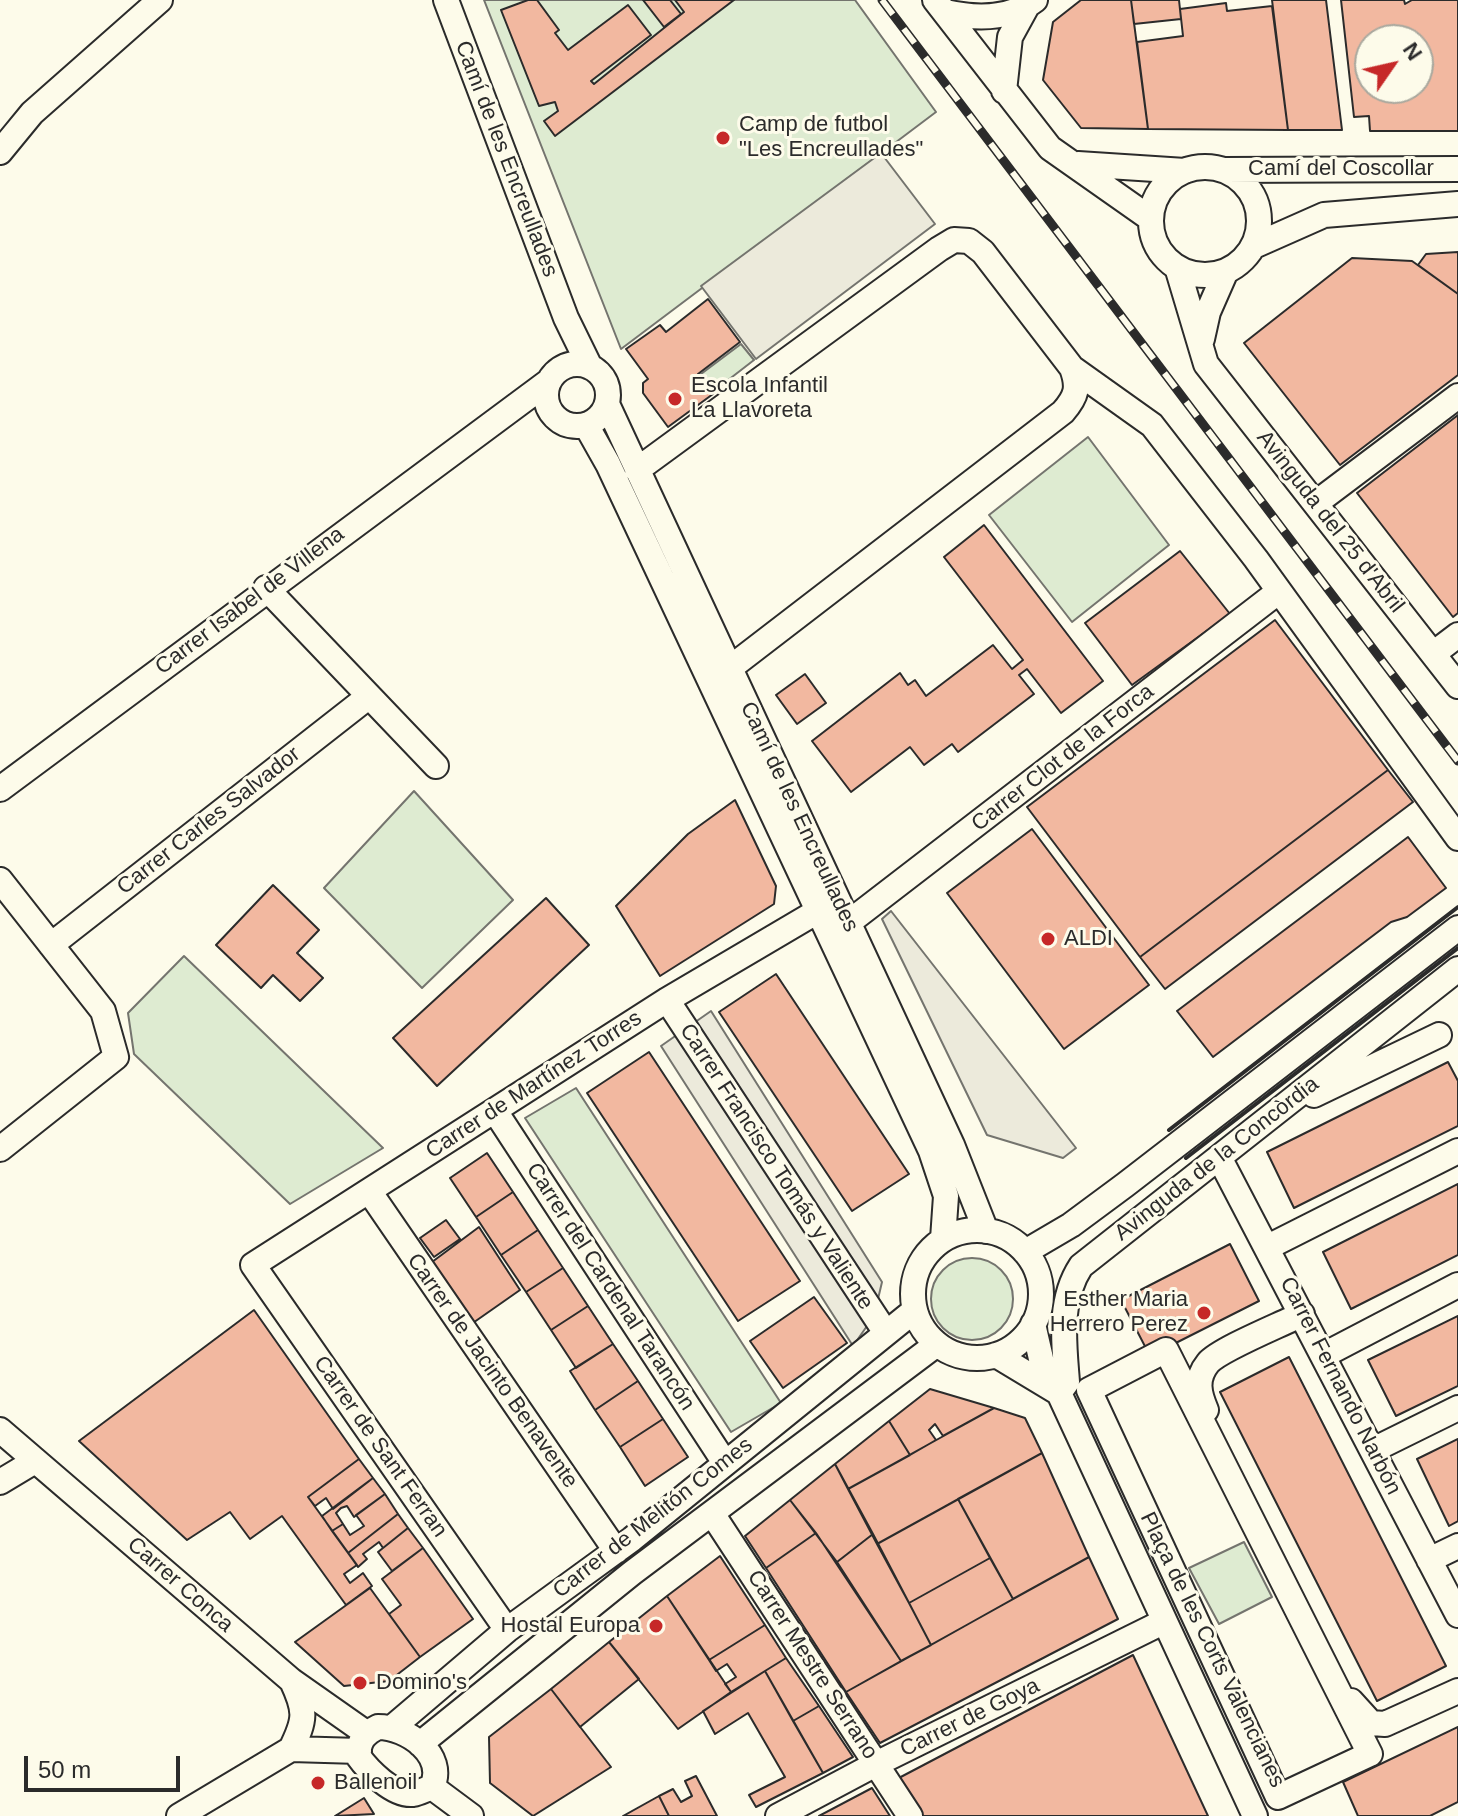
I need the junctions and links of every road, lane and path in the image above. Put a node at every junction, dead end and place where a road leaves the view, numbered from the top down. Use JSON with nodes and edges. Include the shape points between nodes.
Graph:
{"nodes":[{"id":1,"x":160,"y":0,"type":"edge"},
{"id":2,"x":446,"y":0,"type":"edge"},
{"id":3,"x":1031,"y":3,"type":"edge"},
{"id":4,"x":940,"y":6,"type":"edge"},
{"id":5,"x":1004,"y":91,"type":"junction"},
{"id":6,"x":0,"y":152,"type":"edge"},
{"id":7,"x":1072,"y":163,"type":"junction"},
{"id":8,"x":1458,"y":169,"type":"edge"},
{"id":9,"x":1224,"y":170,"type":"junction"},
{"id":10,"x":1185,"y":171,"type":"junction"},
{"id":11,"x":1458,"y":204,"type":"edge"},
{"id":12,"x":1151,"y":219,"type":"junction"},
{"id":13,"x":1254,"y":246,"type":"junction"},
{"id":14,"x":1177,"y":267,"type":"junction"},
{"id":15,"x":1226,"y":271,"type":"junction"},
{"id":16,"x":566,"y":318,"type":"junction"},
{"id":17,"x":1202,"y":357,"type":"junction"},
{"id":18,"x":590,"y":367,"type":"junction"},
{"id":19,"x":1072,"y":368,"type":"junction"},
{"id":20,"x":552,"y":377,"type":"junction"},
{"id":21,"x":1458,"y":396,"type":"edge"},
{"id":22,"x":607,"y":404,"type":"junction"},
{"id":23,"x":502,"y":415,"type":"junction"},
{"id":24,"x":576,"y":425,"type":"junction"},
{"id":25,"x":637,"y":470,"type":"junction"},
{"id":26,"x":1316,"y":503,"type":"junction"},
{"id":27,"x":266,"y":588,"type":"junction"},
{"id":28,"x":1278,"y":592,"type":"junction"},
{"id":29,"x":1458,"y":635,"type":"edge"},
{"id":30,"x":1433,"y":654,"type":"junction"},
{"id":31,"x":730,"y":668,"type":"junction"},
{"id":32,"x":1458,"y":686,"type":"edge"},
{"id":33,"x":368,"y":697,"type":"junction"},
{"id":34,"x":436,"y":766,"type":"dead end"},
{"id":35,"x":0,"y":789,"type":"edge"},
{"id":36,"x":1458,"y":838,"type":"edge"},
{"id":37,"x":0,"y":880,"type":"edge"},
{"id":38,"x":818,"y":911,"type":"junction"},
{"id":39,"x":848,"y":923,"type":"junction"},
{"id":40,"x":1458,"y":928,"type":"edge"},
{"id":41,"x":51,"y":945,"type":"junction"},
{"id":42,"x":1458,"y":969,"type":"edge"},
{"id":43,"x":667,"y":1000,"type":"junction"},
{"id":44,"x":1439,"y":1035,"type":"dead end"},
{"id":45,"x":495,"y":1111,"type":"junction"},
{"id":46,"x":1272,"y":1115,"type":"junction"},
{"id":47,"x":0,"y":1149,"type":"edge"},
{"id":48,"x":1458,"y":1151,"type":"edge"},
{"id":49,"x":1220,"y":1159,"type":"junction"},
{"id":50,"x":369,"y":1191,"type":"junction"},
{"id":51,"x":986,"y":1231,"type":"junction"},
{"id":52,"x":943,"y":1239,"type":"junction"},
{"id":53,"x":1268,"y":1247,"type":"junction"},
{"id":54,"x":1025,"y":1252,"type":"junction"},
{"id":55,"x":253,"y":1265,"type":"joint"},
{"id":56,"x":1458,"y":1285,"type":"edge"},
{"id":57,"x":915,"y":1310,"type":"junction"},
{"id":58,"x":1302,"y":1314,"type":"junction"},
{"id":59,"x":1033,"y":1324,"type":"junction"},
{"id":60,"x":886,"y":1333,"type":"junction"},
{"id":61,"x":937,"y":1344,"type":"junction"},
{"id":62,"x":1166,"y":1350,"type":"joint"},
{"id":63,"x":996,"y":1355,"type":"junction"},
{"id":64,"x":1324,"y":1355,"type":"junction"},
{"id":65,"x":1059,"y":1393,"type":"junction"},
{"id":66,"x":1458,"y":1408,"type":"edge"},
{"id":67,"x":0,"y":1430,"type":"edge"},
{"id":68,"x":1373,"y":1450,"type":"junction"},
{"id":69,"x":35,"y":1461,"type":"junction"},
{"id":70,"x":725,"y":1463,"type":"junction"},
{"id":71,"x":0,"y":1482,"type":"edge"},
{"id":72,"x":713,"y":1515,"type":"junction"},
{"id":73,"x":1458,"y":1546,"type":"edge"},
{"id":74,"x":616,"y":1551,"type":"junction"},
{"id":75,"x":1429,"y":1560,"type":"junction"},
{"id":76,"x":1458,"y":1615,"type":"edge"},
{"id":77,"x":1163,"y":1622,"type":"junction"},
{"id":78,"x":507,"y":1630,"type":"junction"},
{"id":79,"x":292,"y":1681,"type":"junction"},
{"id":80,"x":1458,"y":1691,"type":"edge"},
{"id":81,"x":393,"y":1727,"type":"junction"},
{"id":82,"x":362,"y":1742,"type":"junction"},
{"id":83,"x":420,"y":1744,"type":"junction"},
{"id":84,"x":291,"y":1749,"type":"junction"},
{"id":85,"x":876,"y":1764,"type":"junction"},
{"id":86,"x":432,"y":1787,"type":"junction"},
{"id":87,"x":179,"y":1816,"type":"edge"},
{"id":88,"x":471,"y":1816,"type":"edge"},
{"id":89,"x":778,"y":1816,"type":"edge"},
{"id":90,"x":910,"y":1816,"type":"edge"},
{"id":91,"x":1255,"y":1816,"type":"edge"}],
"edges":[{"from":1,"to":6,"type":"street","via":[[32,113]]},
{"from":2,"to":16,"type":"street","name":"Camí de les Encreullades"},
{"from":3,"to":4,"type":"street","via":[[1004,15],[982,17]]},
{"from":3,"to":5,"type":"street","via":[[1010,37]]},
{"from":4,"to":5,"type":"street"},
{"from":5,"to":7,"type":"street","via":[[1050,148]]},
{"from":7,"to":10,"type":"street"},
{"from":7,"to":12,"type":"street"},
{"from":8,"to":9,"type":"street","name":"Camí del Coscollar"},
{"from":9,"to":10,"type":"street"},
{"from":9,"to":13,"type":"street","via":[[1237,177],[1256,201],[1259,231]]},
{"from":10,"to":12,"type":"street","via":[[1165,185]]},
{"from":11,"to":13,"type":"street","name":"Camí del Coscollar","via":[[1324,215]]},
{"from":12,"to":14,"type":"street","via":[[1158,247]]},
{"from":13,"to":15,"type":"street"},
{"from":14,"to":15,"type":"street","via":[[1201,275]]},
{"from":14,"to":17,"type":"street","name":"Avinguda del 25 d'Abril"},
{"from":15,"to":17,"type":"street","via":[[1206,321]]},
{"from":16,"to":18,"type":"street","name":"Camí de les Encreullades"},
{"from":16,"to":20,"type":"street"},
{"from":17,"to":26,"type":"street","name":"Avinguda del 25 d'Abril"},
{"from":18,"to":20,"type":"street","via":[[572,364]]},
{"from":18,"to":22,"type":"street","via":[[606,384]]},
{"from":19,"to":25,"type":"street","via":[[983,252],[969,241],[954,240]]},
{"from":19,"to":28,"type":"street","via":[[1152,425]]},
{"from":19,"to":31,"type":"street","via":[[1078,385],[1063,412]]},
{"from":20,"to":23,"type":"street","name":"Carrer Isabel de Villena"},
{"from":20,"to":24,"type":"street","via":[[546,402],[550,412]]},
{"from":21,"to":26,"type":"street"},
{"from":22,"to":24,"type":"street","via":[[602,413]]},
{"from":22,"to":25,"type":"street","name":"Camí de les Encreullades"},
{"from":23,"to":24,"type":"street"},
{"from":23,"to":27,"type":"street","name":"Carrer Isabel de Villena"},
{"from":24,"to":38,"type":"street","name":"Camí de les Encreullades","via":[[608,464]]},
{"from":25,"to":31,"type":"street","name":"Camí de les Encreullades"},
{"from":26,"to":30,"type":"street","name":"Avinguda del 25 d'Abril"},
{"from":27,"to":33,"type":"street"},
{"from":27,"to":35,"type":"street","name":"Carrer Isabel de Villena"},
{"from":28,"to":36,"type":"street"},
{"from":28,"to":39,"type":"street","name":"Carrer Clot de la Forca"},
{"from":29,"to":30,"type":"street"},
{"from":30,"to":32,"type":"street","name":"Avinguda del 25 d'Abril"},
{"from":31,"to":39,"type":"street","name":"Camí de les Encreullades"},
{"from":33,"to":34,"type":"street"},
{"from":33,"to":41,"type":"street","name":"Carrer Carles Salvador"},
{"from":37,"to":41,"type":"street"},
{"from":38,"to":43,"type":"street","name":"Carrer de Martínez Torres"},
{"from":38,"to":52,"type":"street","name":"Camí de les Encreullades","via":[[941,1178],[946,1196]]},
{"from":39,"to":51,"type":"street","name":"Camí de les Encreullades","via":[[952,1145]]},
{"from":40,"to":54,"type":"street","name":"Avinguda de la Concòrdia","via":[[1114,1193]]},
{"from":41,"to":47,"type":"street","via":[[103,1011],[116,1057]]},
{"from":42,"to":46,"type":"street","name":"Avinguda de la Concòrdia"},
{"from":43,"to":45,"type":"street","name":"Carrer de Martínez Torres"},
{"from":43,"to":60,"type":"street","name":"Carrer Francisco Tomás y Valiente"},
{"from":44,"to":46,"type":"street"},
{"from":45,"to":50,"type":"street","name":"Carrer de Martínez Torres"},
{"from":45,"to":70,"type":"street","name":"Carrer del Cardenal Tarancón"},
{"from":46,"to":49,"type":"street","name":"Avinguda de la Concòrdia"},
{"from":48,"to":53,"type":"street"},
{"from":49,"to":53,"type":"street","name":"Carrer Fernando Narbón"},
{"from":49,"to":65,"type":"street","name":"Avinguda de la Concòrdia","via":[[1081,1266],[1066,1300],[1067,1382]]},
{"from":50,"to":55,"type":"street","name":"Carrer de Martínez Torres"},
{"from":50,"to":74,"type":"street","name":"Carrer de Jacinto Benavente"},
{"from":51,"to":52,"type":"street","via":[[963,1231]]},
{"from":51,"to":54,"type":"street","via":[[1012,1240]]},
{"from":52,"to":57,"type":"street","via":[[917,1270]]},
{"from":53,"to":58,"type":"street","name":"Carrer Fernando Narbón"},
{"from":54,"to":59,"type":"street","via":[[1040,1287]]},
{"from":55,"to":78,"type":"street","name":"Carrer de Sant Ferran"},
{"from":56,"to":64,"type":"street"},
{"from":57,"to":60,"type":"street","name":"Carrer de Melitón Comes"},
{"from":57,"to":61,"type":"street"},
{"from":58,"to":64,"type":"street","name":"Carrer Fernando Narbón"},
{"from":58,"to":80,"type":"street","via":[[1208,1362],[1199,1396],[1353,1706],[1371,1723],[1385,1724]]},
{"from":59,"to":63,"type":"street","via":[[1024,1337]]},
{"from":59,"to":65,"type":"street","name":"Plaça de les Corts Valencianes","via":[[1042,1363]]},
{"from":60,"to":70,"type":"street","name":"Carrer de Melitón Comes"},
{"from":61,"to":63,"type":"street","via":[[976,1358]]},
{"from":61,"to":72,"type":"street","name":"Carrer de Melitón Comes"},
{"from":62,"to":62,"type":"street","name":"Plaça de les Corts Valencianes","via":[[1089,1390],[1278,1797],[1370,1754]]},
{"from":63,"to":65,"type":"street"},
{"from":64,"to":68,"type":"street","name":"Carrer Fernando Narbón"},
{"from":65,"to":77,"type":"street","name":"Plaça de les Corts Valencianes"},
{"from":66,"to":68,"type":"street"},
{"from":67,"to":69,"type":"street","name":"Carrer Conca"},
{"from":68,"to":75,"type":"street","name":"Carrer Fernando Narbón"},
{"from":69,"to":71,"type":"street"},
{"from":69,"to":79,"type":"street","name":"Carrer Conca"},
{"from":70,"to":74,"type":"street","name":"Carrer de Melitón Comes"},
{"from":72,"to":83,"type":"street","name":"Carrer de Melitón Comes","via":[[632,1573]]},
{"from":72,"to":85,"type":"street","name":"Carrer Mestre Serrano"},
{"from":73,"to":75,"type":"street"},
{"from":74,"to":78,"type":"street","name":"Carrer de Melitón Comes"},
{"from":75,"to":76,"type":"street","name":"Carrer Fernando Narbón"},
{"from":77,"to":85,"type":"street","name":"Carrer de Goya"},
{"from":77,"to":91,"type":"street","name":"Plaça de les Corts Valencianes"},
{"from":78,"to":81,"type":"street","name":"Carrer de Melitón Comes"},
{"from":79,"to":82,"type":"street","name":"Carrer Conca"},
{"from":79,"to":84,"type":"street","via":[[304,1706]]},
{"from":81,"to":82,"type":"street","via":[[378,1727]]},
{"from":81,"to":83,"type":"street"},
{"from":82,"to":84,"type":"street"},
{"from":82,"to":86,"type":"street","via":[[368,1769],[399,1791],[412,1794]]},
{"from":83,"to":86,"type":"street","via":[[434,1759],[437,1775]]},
{"from":84,"to":87,"type":"street"},
{"from":85,"to":89,"type":"street","name":"Carrer de Goya"},
{"from":85,"to":90,"type":"street","name":"Carrer Mestre Serrano"},
{"from":86,"to":88,"type":"street"}]}
